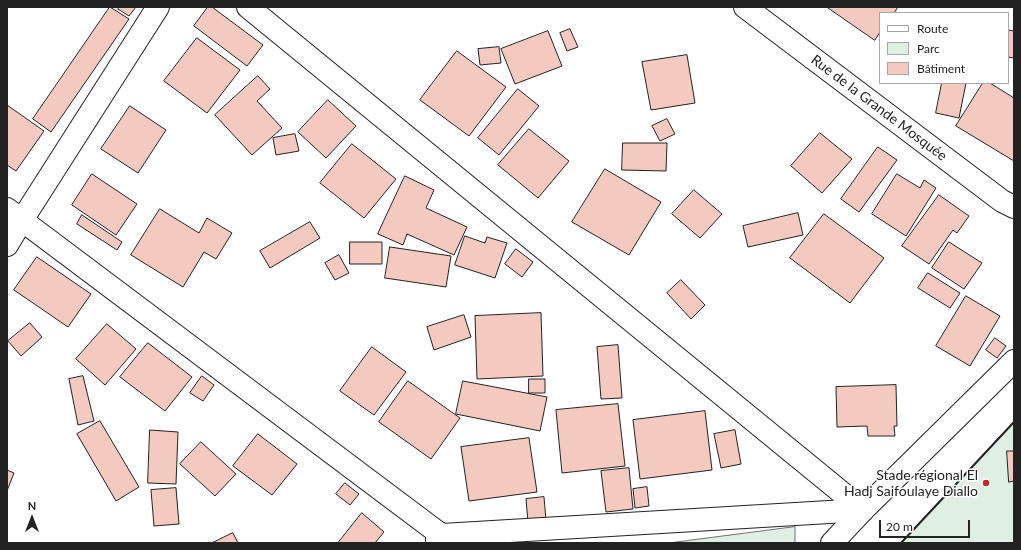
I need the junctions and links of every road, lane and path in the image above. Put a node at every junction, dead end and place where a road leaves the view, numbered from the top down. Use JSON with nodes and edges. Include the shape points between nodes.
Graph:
{"nodes":[{"id":1,"x":158,"y":7,"type":"edge"},
{"id":2,"x":248,"y":7,"type":"edge"},
{"id":3,"x":745,"y":7,"type":"edge"},
{"id":4,"x":1014,"y":207,"type":"edge"},
{"id":5,"x":14,"y":214,"type":"edge"},
{"id":6,"x":7,"y":245,"type":"edge"},
{"id":7,"x":1014,"y":361,"type":"edge"},
{"id":8,"x":863,"y":510,"type":"junction"},
{"id":9,"x":443,"y":540,"type":"edge"},
{"id":10,"x":832,"y":543,"type":"edge"}],
"edges":[{"from":1,"to":5,"type":"street"},
{"from":2,"to":8,"type":"street"},
{"from":3,"to":4,"type":"street","name":"Rue de la Grande Mosquée","via":[[1002,201]]},
{"from":5,"to":6,"type":"street"},
{"from":5,"to":9,"type":"street"},
{"from":7,"to":8,"type":"street"},
{"from":8,"to":9,"type":"street"},
{"from":8,"to":10,"type":"street"}]}
